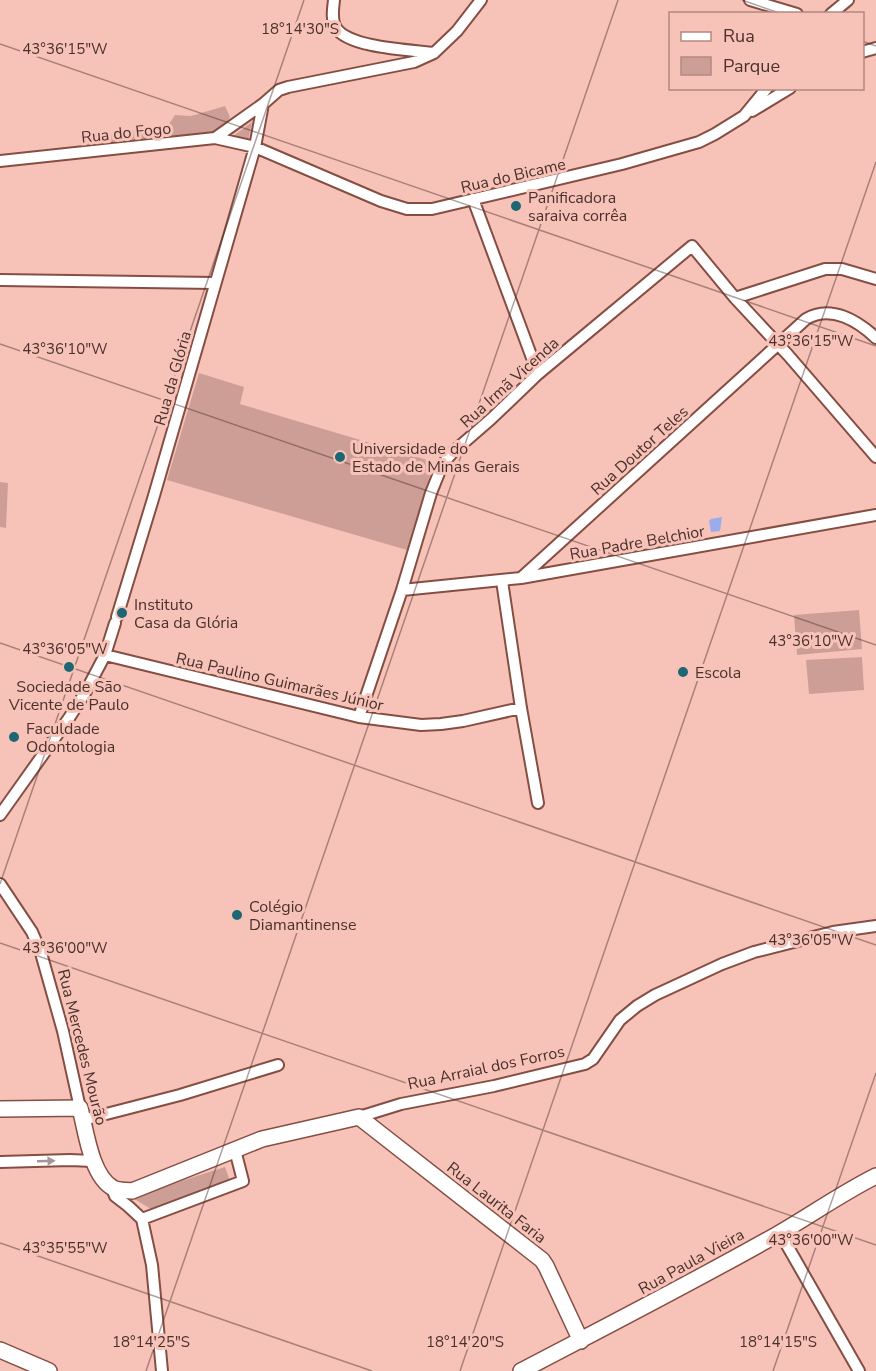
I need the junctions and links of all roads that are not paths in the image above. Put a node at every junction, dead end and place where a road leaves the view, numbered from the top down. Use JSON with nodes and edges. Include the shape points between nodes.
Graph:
{"nodes":[{"id":1,"x":334,"y":0,"type":"edge"},
{"id":2,"x":481,"y":0,"type":"edge"},
{"id":3,"x":750,"y":0,"type":"edge"},
{"id":4,"x":848,"y":0,"type":"edge"},
{"id":5,"x":790,"y":12,"type":"edge"},
{"id":6,"x":833,"y":12,"type":"edge"},
{"id":7,"x":434,"y":53,"type":"junction"},
{"id":8,"x":764,"y":90,"type":"edge"},
{"id":9,"x":787,"y":90,"type":"edge"},
{"id":10,"x":263,"y":104,"type":"junction"},
{"id":11,"x":744,"y":116,"type":"junction"},
{"id":12,"x":215,"y":138,"type":"junction"},
{"id":13,"x":255,"y":147,"type":"junction"},
{"id":14,"x":0,"y":161,"type":"edge"},
{"id":15,"x":473,"y":199,"type":"junction"},
{"id":16,"x":876,"y":279,"type":"edge"},
{"id":17,"x":0,"y":280,"type":"edge"},
{"id":18,"x":214,"y":283,"type":"junction"},
{"id":19,"x":735,"y":298,"type":"junction"},
{"id":20,"x":876,"y":338,"type":"edge"},
{"id":21,"x":778,"y":344,"type":"junction"},
{"id":22,"x":538,"y":374,"type":"junction"},
{"id":23,"x":876,"y":457,"type":"edge"},
{"id":24,"x":876,"y":515,"type":"edge"},
{"id":25,"x":521,"y":578,"type":"junction"},
{"id":26,"x":502,"y":581,"type":"junction"},
{"id":27,"x":402,"y":590,"type":"junction"},
{"id":28,"x":105,"y":655,"type":"junction"},
{"id":29,"x":521,"y":708,"type":"junction"},
{"id":30,"x":359,"y":717,"type":"junction"},
{"id":31,"x":538,"y":803,"type":"dead end"},
{"id":32,"x":0,"y":815,"type":"edge"},
{"id":33,"x":0,"y":884,"type":"edge"},
{"id":34,"x":876,"y":926,"type":"edge"},
{"id":35,"x":278,"y":1065,"type":"dead end"},
{"id":36,"x":0,"y":1109,"type":"edge"},
{"id":37,"x":81,"y":1114,"type":"junction"},
{"id":38,"x":359,"y":1117,"type":"junction"},
{"id":39,"x":235,"y":1150,"type":"junction"},
{"id":40,"x":93,"y":1161,"type":"junction"},
{"id":41,"x":0,"y":1162,"type":"edge"},
{"id":42,"x":876,"y":1176,"type":"edge"},
{"id":43,"x":112,"y":1188,"type":"junction"},
{"id":44,"x":142,"y":1219,"type":"junction"},
{"id":45,"x":780,"y":1233,"type":"junction"},
{"id":46,"x":581,"y":1341,"type":"junction"},
{"id":47,"x":0,"y":1350,"type":"edge"},
{"id":48,"x":49,"y":1371,"type":"edge"},
{"id":49,"x":162,"y":1371,"type":"edge"},
{"id":50,"x":521,"y":1371,"type":"edge"},
{"id":51,"x":859,"y":1371,"type":"edge"}],
"edges":[{"from":1,"to":7,"type":"street","via":[[335,27],[350,38],[370,45]]},
{"from":2,"to":7,"type":"street"},
{"from":3,"to":5,"type":"street"},
{"from":4,"to":6,"type":"street"},
{"from":7,"to":10,"type":"street","via":[[414,62],[288,87]]},
{"from":8,"to":11,"type":"street","name":"Rua do Bicame"},
{"from":9,"to":11,"type":"street"},
{"from":10,"to":12,"type":"street"},
{"from":10,"to":13,"type":"street","name":"Rua da Glória"},
{"from":11,"to":15,"type":"street","name":"Rua do Bicame","via":[[699,142]]},
{"from":12,"to":13,"type":"street","name":"Rua do Fogo"},
{"from":12,"to":14,"type":"street","name":"Rua do Fogo"},
{"from":13,"to":15,"type":"street","name":"Rua do Bicame","via":[[407,209],[432,209]]},
{"from":13,"to":18,"type":"street","name":"Rua da Glória"},
{"from":15,"to":22,"type":"street"},
{"from":16,"to":19,"type":"street","via":[[842,269],[825,269]]},
{"from":17,"to":18,"type":"street"},
{"from":18,"to":28,"type":"street","name":"Rua da Glória"},
{"from":19,"to":21,"type":"street"},
{"from":19,"to":22,"type":"street","name":"Rua Irmã Vicenda","via":[[692,246]]},
{"from":20,"to":21,"type":"street","name":"Rua Doutor Teles","via":[[850,319],[825,312],[806,319]]},
{"from":21,"to":23,"type":"street"},
{"from":21,"to":25,"type":"street","name":"Rua Doutor Teles"},
{"from":22,"to":27,"type":"street","name":"Rua Irmã Vicenda","via":[[446,460],[431,493]]},
{"from":24,"to":25,"type":"street","name":"Rua Padre Belchior"},
{"from":25,"to":26,"type":"street","name":"Rua Padre Belchior"},
{"from":26,"to":27,"type":"street","name":"Rua Padre Belchior"},
{"from":26,"to":29,"type":"street"},
{"from":27,"to":30,"type":"street","name":"Rua Irmã Vicenda"},
{"from":28,"to":30,"type":"street","name":"Rua Paulino Guimarães Júnior"},
{"from":28,"to":32,"type":"street","name":"Rua da Glória","via":[[69,718]]},
{"from":29,"to":30,"type":"street","name":"Rua Paulino Guimarães Júnior","via":[[441,724]]},
{"from":29,"to":31,"type":"street"},
{"from":33,"to":37,"type":"street","name":"Rua Mercedes Mourão","via":[[41,953]]},
{"from":34,"to":38,"type":"street","name":"Rua Arraial dos Forros","via":[[833,932],[754,952],[655,995],[620,1020],[596,1055],[585,1064],[401,1104]]},
{"from":35,"to":37,"type":"street","via":[[180,1095]]},
{"from":36,"to":37,"type":"main road"},
{"from":37,"to":40,"type":"main road","name":"Rua Mercedes Mourão"},
{"from":38,"to":39,"type":"main road","name":"Rua Arraial dos Forros","via":[[273,1136]]},
{"from":38,"to":46,"type":"main road","name":"Rua Laurita Faria","via":[[542,1260]]},
{"from":39,"to":43,"type":"main road","name":"Rua Arraial dos Forros","via":[[132,1191]]},
{"from":39,"to":44,"type":"street","via":[[243,1180]]},
{"from":41,"to":40,"type":"street","one_way":true},
{"from":40,"to":43,"type":"main road","name":"Rua Mercedes Mourão"},
{"from":42,"to":45,"type":"main road","name":"Rua Paula Vieira"},
{"from":43,"to":44,"type":"street","via":[[115,1196]]},
{"from":44,"to":49,"type":"street","via":[[152,1265]]},
{"from":45,"to":46,"type":"main road","name":"Rua Paula Vieira"},
{"from":45,"to":51,"type":"street"},
{"from":46,"to":50,"type":"main road","name":"Rua Paula Vieira"},
{"from":47,"to":48,"type":"main road"}]}
